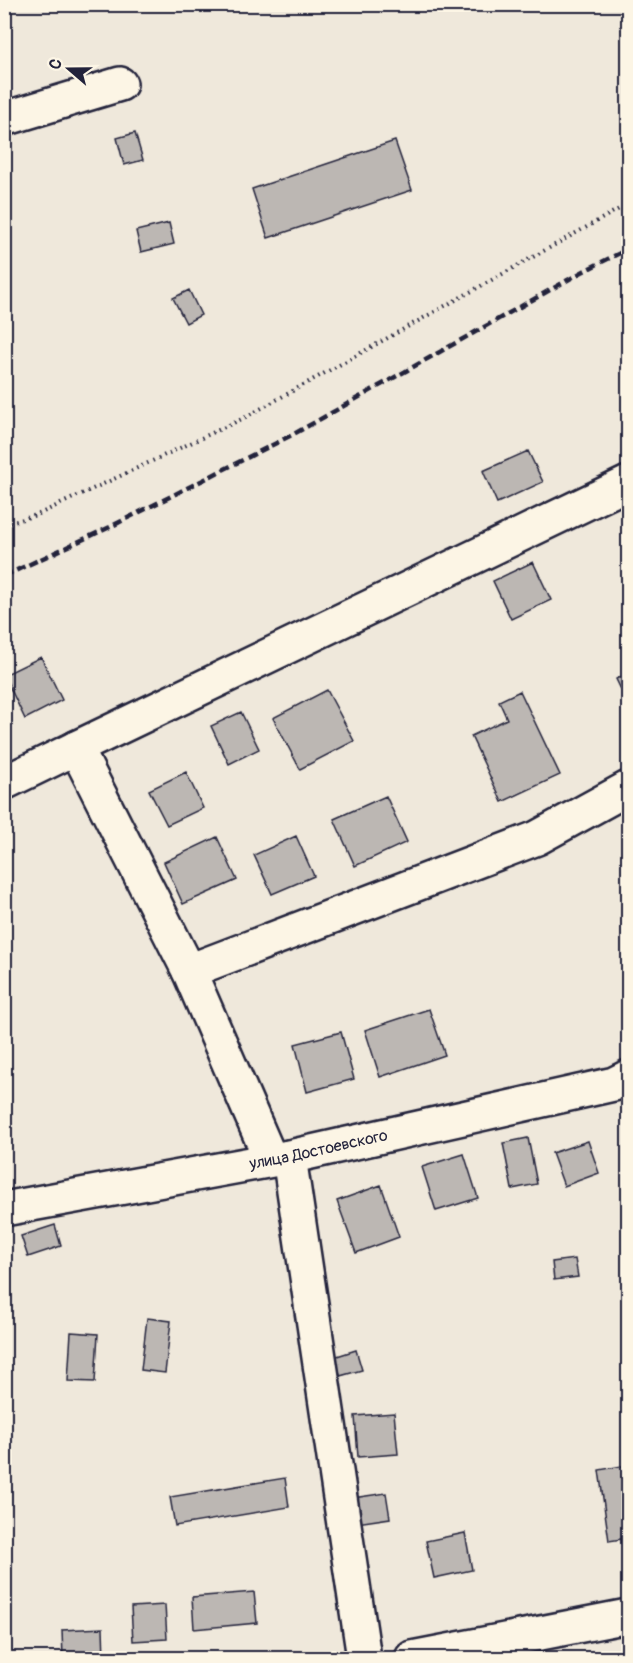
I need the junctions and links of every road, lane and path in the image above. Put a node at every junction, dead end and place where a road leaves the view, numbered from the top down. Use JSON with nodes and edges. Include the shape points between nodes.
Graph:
{"nodes":[{"id":1,"x":120,"y":84,"type":"dead end"},
{"id":2,"x":4,"y":119,"type":"edge"},
{"id":3,"x":628,"y":204,"type":"edge"},
{"id":4,"x":628,"y":483,"type":"edge"},
{"id":5,"x":4,"y":525,"type":"edge"},
{"id":6,"x":76,"y":748,"type":"junction"},
{"id":7,"x":4,"y":783,"type":"edge"},
{"id":8,"x":628,"y":788,"type":"edge"},
{"id":9,"x":189,"y":971,"type":"junction"},
{"id":10,"x":628,"y":1077,"type":"edge"},
{"id":11,"x":279,"y":1157,"type":"junction"},
{"id":12,"x":4,"y":1209,"type":"edge"},
{"id":13,"x":628,"y":1616,"type":"edge"},
{"id":14,"x":364,"y":1659,"type":"edge"},
{"id":15,"x":412,"y":1659,"type":"edge"}],
"edges":[{"from":1,"to":2,"type":"street"},
{"from":3,"to":5,"type":"path","via":[[244,418],[39,514]]},
{"from":4,"to":6,"type":"street"},
{"from":6,"to":7,"type":"street"},
{"from":6,"to":9,"type":"street"},
{"from":8,"to":9,"type":"street","via":[[537,838]]},
{"from":9,"to":11,"type":"street"},
{"from":10,"to":11,"type":"street","name":"улица Достоевского","via":[[614,1084]]},
{"from":11,"to":12,"type":"street","name":"улица Достоевского"},
{"from":11,"to":14,"type":"street"},
{"from":13,"to":15,"type":"street"}]}
